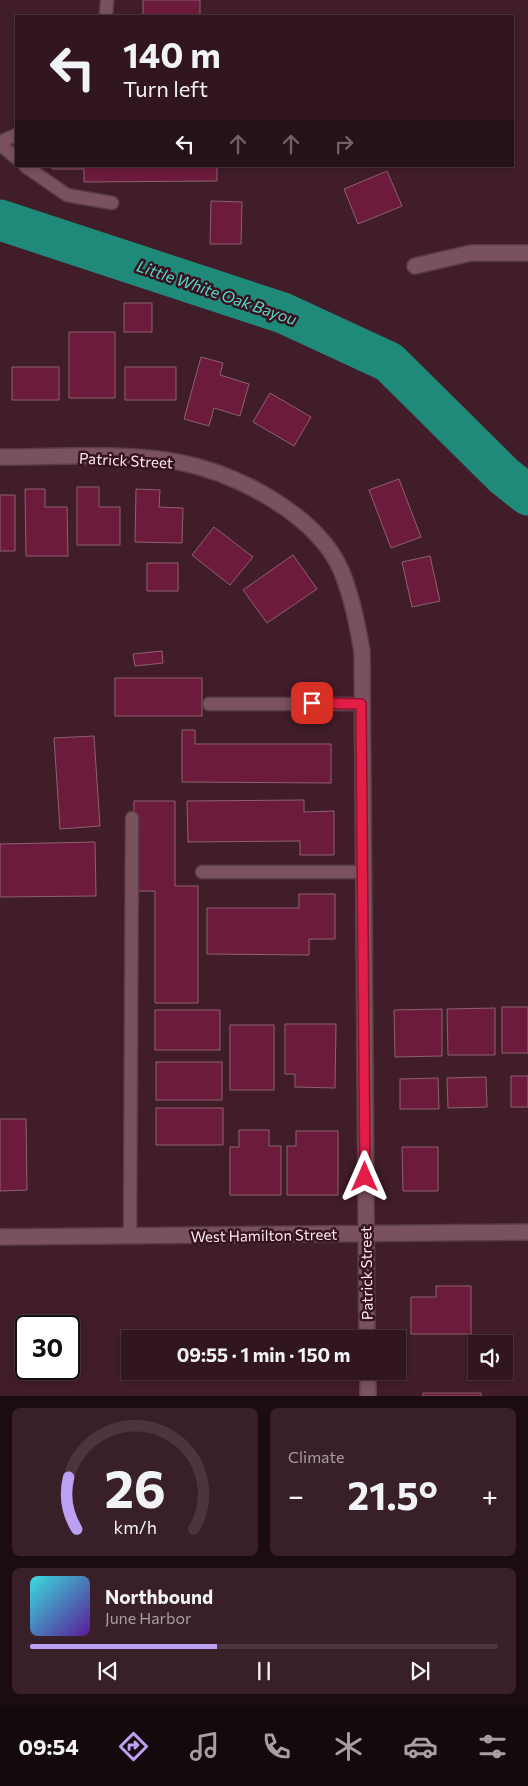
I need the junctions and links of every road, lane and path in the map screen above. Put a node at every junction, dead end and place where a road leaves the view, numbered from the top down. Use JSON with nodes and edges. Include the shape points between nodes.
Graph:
{"nodes":[{"id":1,"x":107,"y":0,"type":"edge"},
{"id":2,"x":106,"y":15,"type":"edge"},
{"id":3,"x":15,"y":136,"type":"edge"},
{"id":4,"x":0,"y":143,"type":"edge"},
{"id":5,"x":15,"y":157,"type":"edge"},
{"id":6,"x":26,"y":167,"type":"edge"},
{"id":7,"x":112,"y":203,"type":"dead end"},
{"id":8,"x":528,"y":253,"type":"edge"},
{"id":9,"x":415,"y":266,"type":"dead end"},
{"id":10,"x":0,"y":457,"type":"edge"},
{"id":11,"x":209,"y":704,"type":"dead end"},
{"id":12,"x":361,"y":704,"type":"junction"},
{"id":13,"x":132,"y":818,"type":"dead end"},
{"id":14,"x":202,"y":872,"type":"dead end"},
{"id":15,"x":363,"y":872,"type":"junction"},
{"id":16,"x":528,"y":1232,"type":"edge"},
{"id":17,"x":366,"y":1234,"type":"junction"},
{"id":18,"x":0,"y":1237,"type":"edge"},
{"id":19,"x":130,"y":1237,"type":"junction"},
{"id":20,"x":367,"y":1330,"type":"edge"},
{"id":21,"x":368,"y":1380,"type":"edge"},
{"id":22,"x":368,"y":1396,"type":"edge"}],
"edges":[{"from":1,"to":2,"type":"lane"},
{"from":3,"to":4,"type":"lane"},
{"from":4,"to":5,"type":"lane"},
{"from":6,"to":7,"type":"lane","via":[[67,195]]},
{"from":8,"to":9,"type":"street","via":[[471,253]]},
{"from":10,"to":12,"type":"street","name":"Patrick Street","via":[[135,458],[178,462],[219,473],[276,501],[318,536],[340,568],[354,607],[360,642]]},
{"from":11,"to":12,"type":"lane"},
{"from":12,"to":15,"type":"street","name":"Patrick Street"},
{"from":13,"to":19,"type":"lane"},
{"from":14,"to":15,"type":"lane"},
{"from":15,"to":17,"type":"street","name":"Patrick Street"},
{"from":16,"to":17,"type":"street","name":"West Hamilton Street"},
{"from":17,"to":19,"type":"street","name":"West Hamilton Street"},
{"from":17,"to":20,"type":"street","name":"Patrick Street"},
{"from":18,"to":19,"type":"street","name":"West Hamilton Street"},
{"from":21,"to":22,"type":"street"}]}
